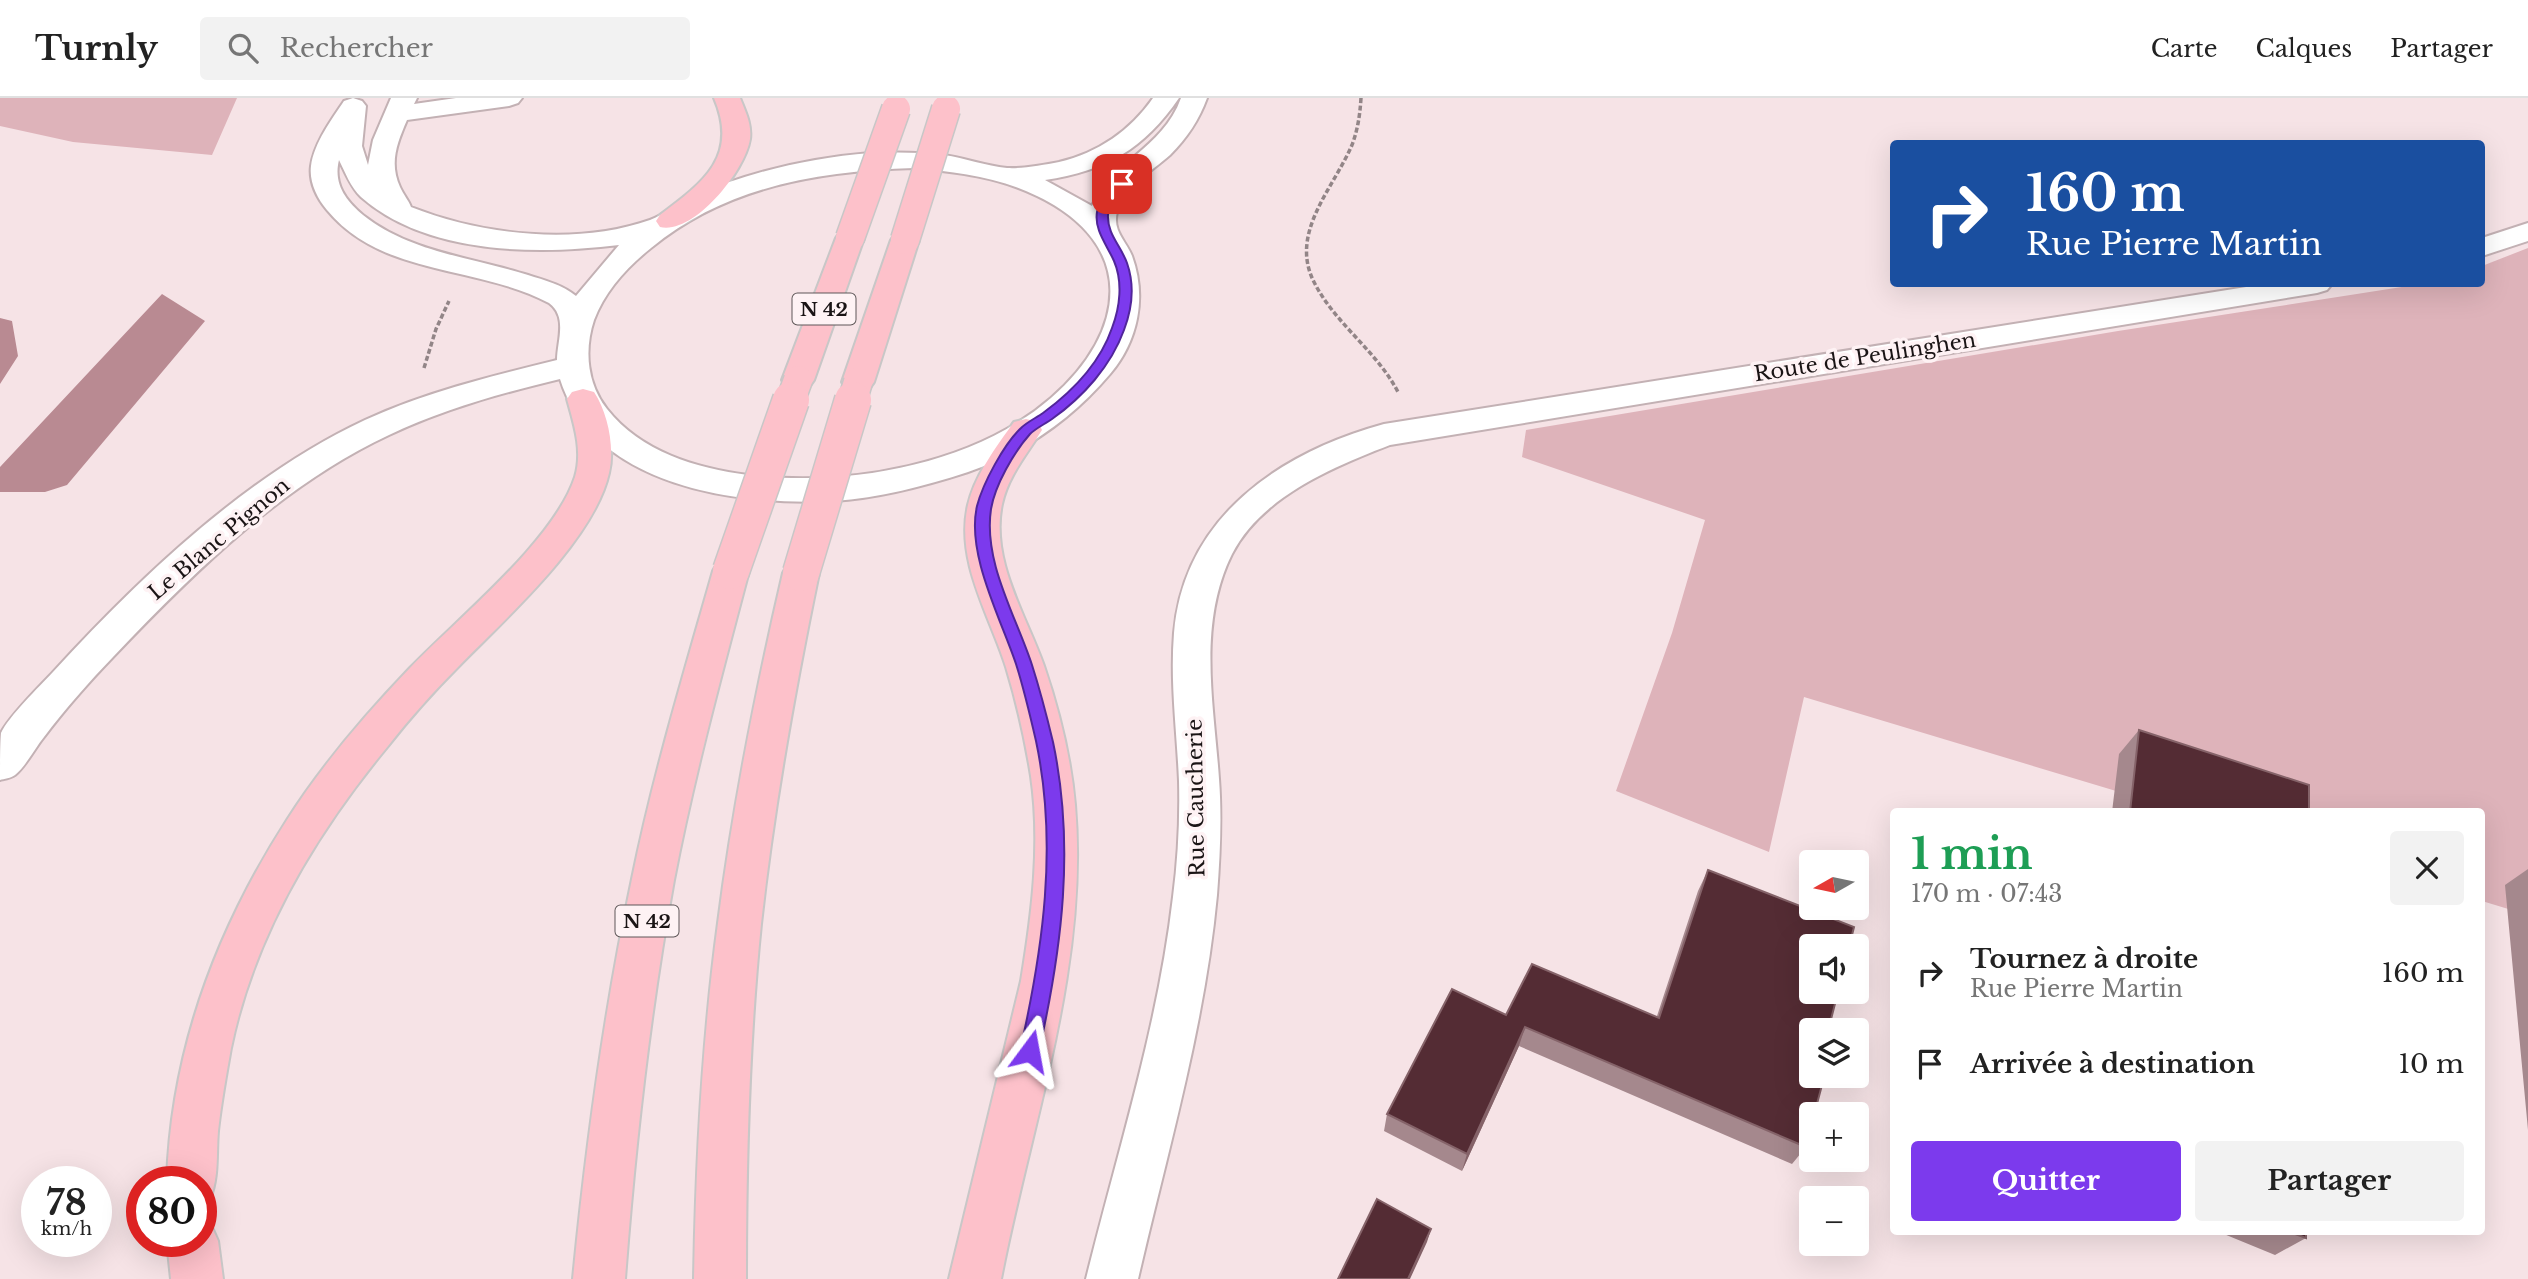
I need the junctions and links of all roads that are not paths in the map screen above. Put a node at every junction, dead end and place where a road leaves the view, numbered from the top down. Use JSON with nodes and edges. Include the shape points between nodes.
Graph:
{"nodes":[{"id":1,"x":509,"y":98,"type":"edge"},
{"id":2,"x":727,"y":98,"type":"edge"},
{"id":3,"x":1166,"y":98,"type":"edge"},
{"id":4,"x":1195,"y":98,"type":"edge"},
{"id":5,"x":354,"y":102,"type":"edge"},
{"id":6,"x":898,"y":104,"type":"edge"},
{"id":7,"x":948,"y":104,"type":"edge"},
{"id":8,"x":401,"y":106,"type":"edge"},
{"id":9,"x":1007,"y":174,"type":"junction"},
{"id":10,"x":408,"y":219,"type":"junction"},
{"id":11,"x":670,"y":221,"type":"junction"},
{"id":12,"x":2528,"y":231,"type":"edge"},
{"id":13,"x":1105,"y":235,"type":"junction"},
{"id":14,"x":2485,"y":247,"type":"edge"},
{"id":15,"x":2299,"y":287,"type":"edge"},
{"id":16,"x":576,"y":329,"type":"junction"},
{"id":17,"x":578,"y":382,"type":"junction"},
{"id":18,"x":1413,"y":429,"type":"joint"},
{"id":19,"x":1026,"y":430,"type":"junction"},
{"id":20,"x":0,"y":764,"type":"edge"},
{"id":21,"x":193,"y":1166,"type":"edge"},
{"id":22,"x":194,"y":1257,"type":"edge"},
{"id":23,"x":197,"y":1279,"type":"edge"},
{"id":24,"x":599,"y":1279,"type":"edge"},
{"id":25,"x":719,"y":1279,"type":"edge"},
{"id":26,"x":975,"y":1279,"type":"edge"},
{"id":27,"x":1112,"y":1279,"type":"edge"}],
"edges":[{"from":1,"to":8,"type":"street"},
{"from":2,"to":11,"type":"highway","via":[[738,124],[728,166],[713,186]]},
{"from":3,"to":9,"type":"street","via":[[1139,130],[1098,159],[1054,173]]},
{"from":4,"to":13,"type":"street","via":[[1185,120],[1159,153],[1105,205]]},
{"from":5,"to":10,"type":"street","via":[[348,137],[356,172],[372,193]]},
{"from":5,"to":16,"type":"street","via":[[323,163],[332,199],[358,226],[408,254],[511,278],[563,300],[573,312]]},
{"from":6,"to":24,"type":"highway","number":"N 42","bridge":true,"via":[[732,571],[685,738],[662,838],[621,1079]]},
{"from":7,"to":25,"type":"highway","number":"N 42","bridge":true,"via":[[801,573],[783,651],[738,921],[727,1054]]},
{"from":8,"to":10,"type":"street","via":[[384,139],[379,163],[385,184]]},
{"from":9,"to":11,"type":"street","via":[[938,162],[838,164],[762,181],[714,198]]},
{"from":9,"to":13,"type":"street","via":[[1064,199]]},
{"from":10,"to":11,"type":"street","via":[[475,236],[558,242],[628,236]]},
{"from":11,"to":16,"type":"street","via":[[633,248],[603,279]]},
{"from":12,"to":14,"type":"street"},
{"from":13,"to":19,"type":"street","via":[[1125,280],[1119,331],[1086,383]]},
{"from":15,"to":18,"type":"street","name":"Route de Peulinghen"},
{"from":16,"to":17,"type":"street"},
{"from":17,"to":19,"type":"street","via":[[613,436],[663,466],[717,482],[778,490],[858,486],[910,477],[984,452]]},
{"from":17,"to":20,"type":"street","name":"Le Blanc Pignon","via":[[416,410],[335,449],[252,505],[199,552],[81,664]]},
{"from":17,"to":21,"type":"highway","via":[[594,433],[592,477],[567,524],[537,560],[379,727],[302,832],[273,881],[221,1004],[201,1079]]},
{"from":18,"to":27,"type":"street","name":"Rue Caucherie","via":[[1356,445],[1272,492],[1241,516],[1217,548],[1202,581],[1192,664],[1201,812],[1197,887],[1172,1028]]},
{"from":19,"to":26,"type":"highway","via":[[993,482],[982,527],[993,582],[1025,667],[1046,753],[1054,798],[1053,922],[1045,982]]},
{"from":22,"to":23,"type":"highway"}]}
